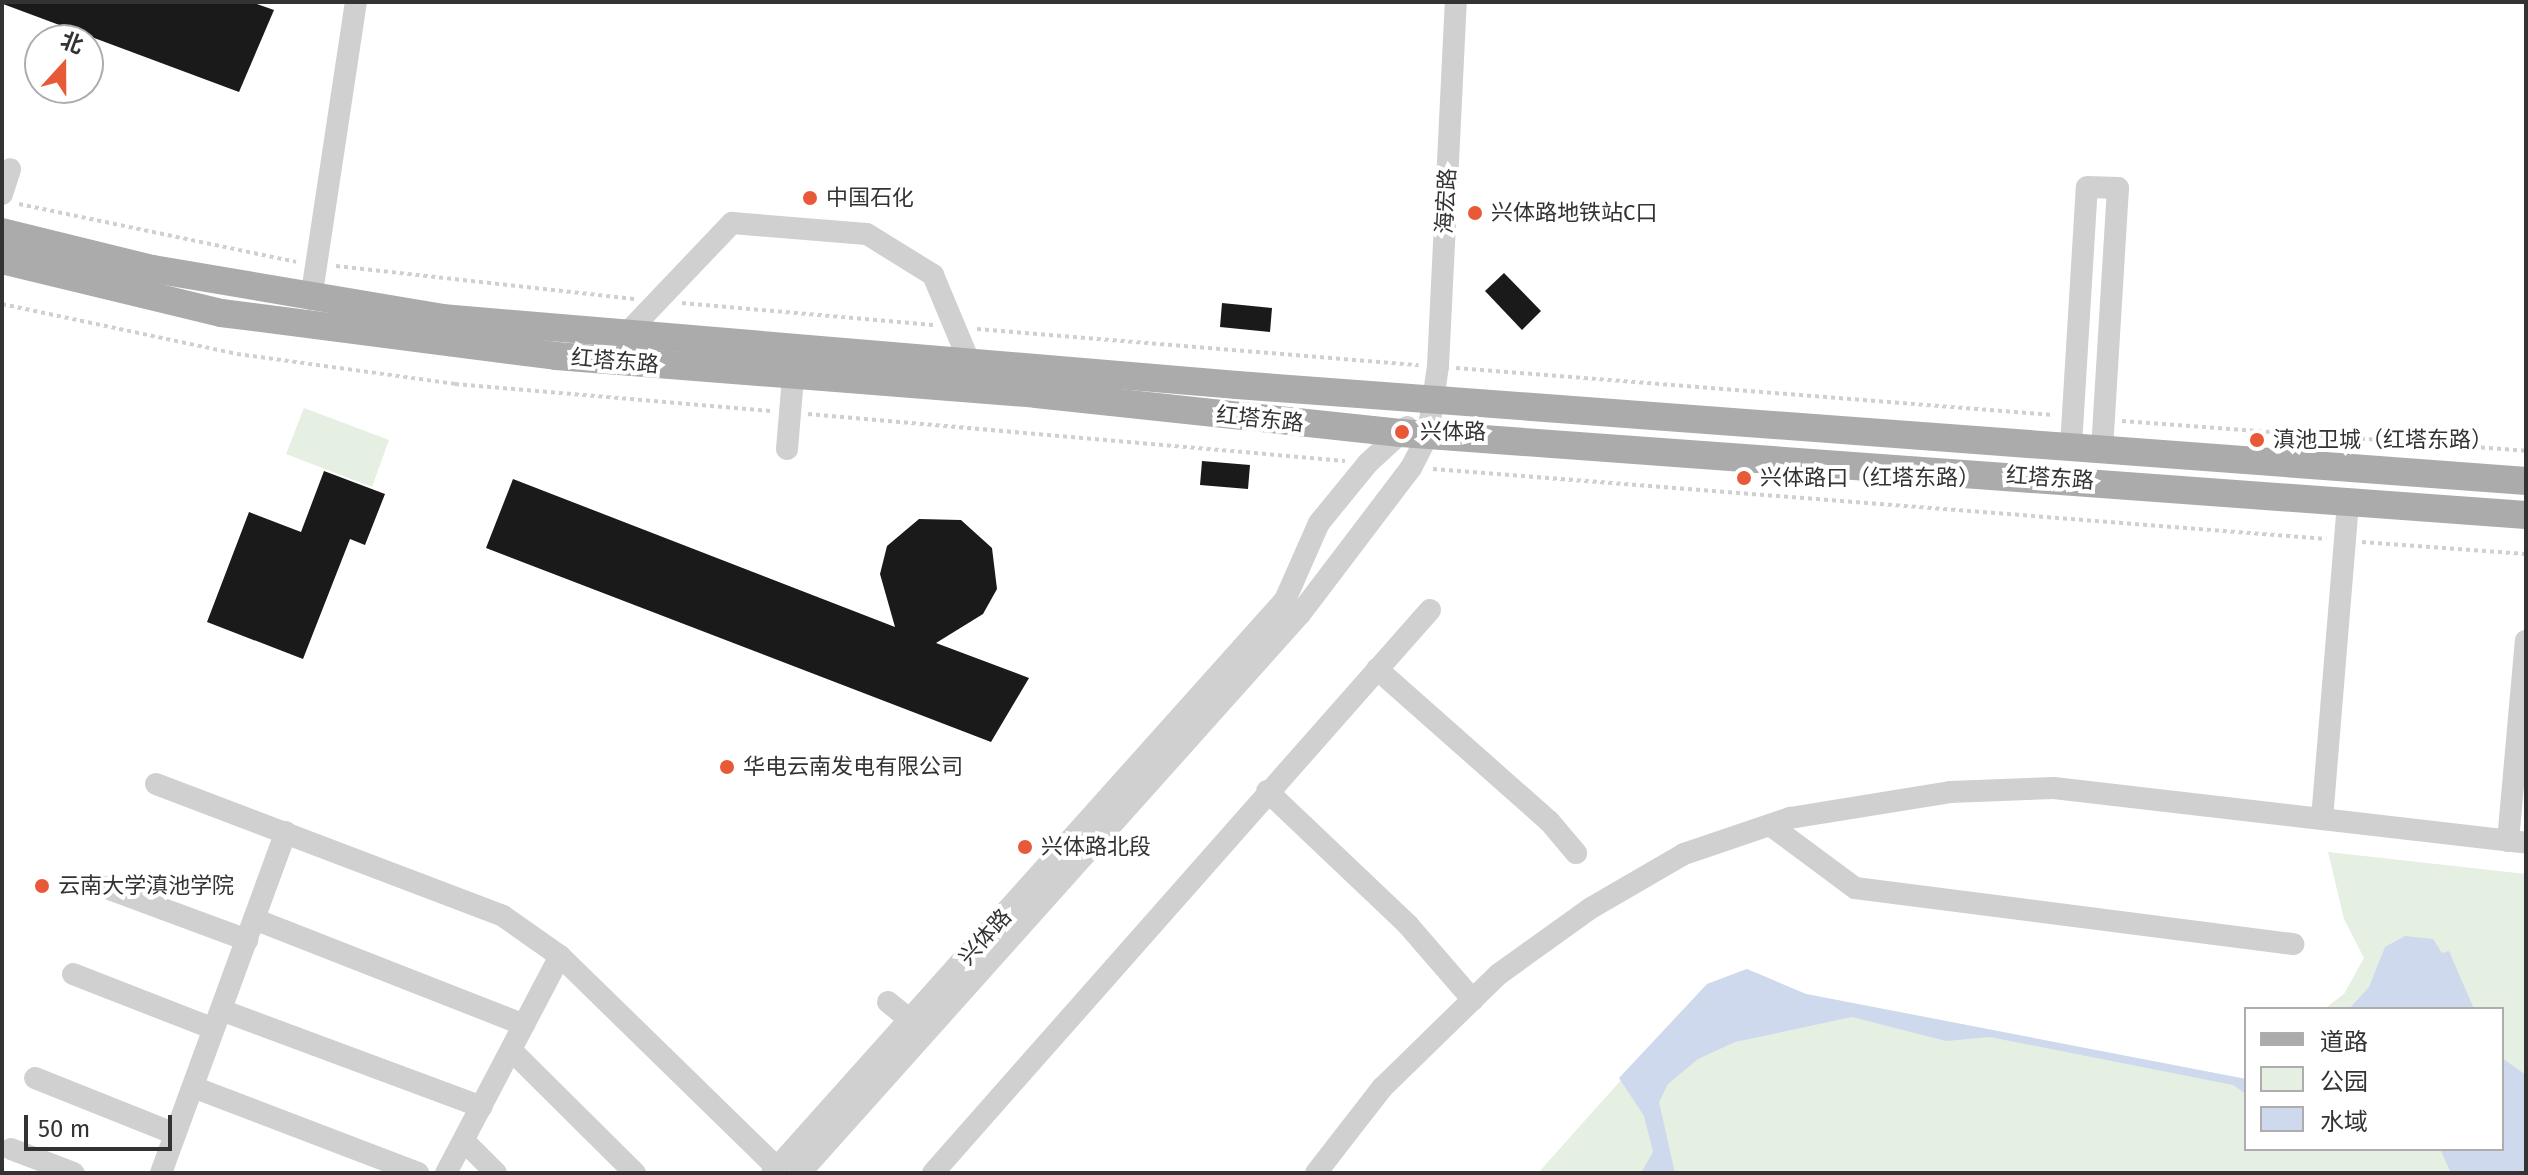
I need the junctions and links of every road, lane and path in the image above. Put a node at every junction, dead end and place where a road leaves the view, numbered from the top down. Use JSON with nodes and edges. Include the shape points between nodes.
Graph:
{"nodes":[{"id":1,"x":356,"y":2,"type":"edge"},
{"id":2,"x":1456,"y":2,"type":"edge"},
{"id":3,"x":10,"y":169,"type":"dead end"},
{"id":4,"x":8,"y":199,"type":"edge"},
{"id":5,"x":2,"y":232,"type":"edge"},
{"id":6,"x":2,"y":260,"type":"edge"},
{"id":7,"x":313,"y":264,"type":"junction"},
{"id":8,"x":311,"y":299,"type":"junction"},
{"id":9,"x":661,"y":301,"type":"junction"},
{"id":10,"x":2,"y":304,"type":"edge"},
{"id":11,"x":956,"y":327,"type":"junction"},
{"id":12,"x":630,"y":330,"type":"junction"},
{"id":13,"x":969,"y":361,"type":"junction"},
{"id":14,"x":1438,"y":366,"type":"junction"},
{"id":15,"x":793,"y":377,"type":"junction"},
{"id":16,"x":1431,"y":399,"type":"junction"},
{"id":17,"x":790,"y":413,"type":"junction"},
{"id":18,"x":2073,"y":417,"type":"junction"},
{"id":19,"x":2104,"y":419,"type":"junction"},
{"id":20,"x":1415,"y":434,"type":"junction"},
{"id":21,"x":2071,"y":446,"type":"junction"},
{"id":22,"x":2102,"y":448,"type":"junction"},
{"id":23,"x":787,"y":449,"type":"dead end"},
{"id":24,"x":2526,"y":451,"type":"edge"},
{"id":25,"x":1368,"y":463,"type":"junction"},
{"id":26,"x":1411,"y":468,"type":"junction"},
{"id":27,"x":2526,"y":481,"type":"edge"},
{"id":28,"x":2348,"y":501,"type":"junction"},
{"id":29,"x":2526,"y":515,"type":"edge"},
{"id":30,"x":2349,"y":541,"type":"junction"},
{"id":31,"x":2526,"y":554,"type":"edge"},
{"id":32,"x":1430,"y":610,"type":"dead end"},
{"id":33,"x":2526,"y":641,"type":"edge"},
{"id":34,"x":1377,"y":669,"type":"junction"},
{"id":35,"x":156,"y":784,"type":"dead end"},
{"id":36,"x":1267,"y":791,"type":"junction"},
{"id":37,"x":2322,"y":819,"type":"junction"},
{"id":38,"x":1770,"y":825,"type":"junction"},
{"id":39,"x":286,"y":832,"type":"junction"},
{"id":40,"x":2517,"y":842,"type":"edge"},
{"id":41,"x":1576,"y":853,"type":"dead end"},
{"id":42,"x":101,"y":886,"type":"dead end"},
{"id":43,"x":250,"y":930,"type":"junction"},
{"id":44,"x":2293,"y":944,"type":"dead end"},
{"id":45,"x":560,"y":956,"type":"junction"},
{"id":46,"x":73,"y":974,"type":"dead end"},
{"id":47,"x":1473,"y":1000,"type":"junction"},
{"id":48,"x":888,"y":1002,"type":"dead end"},
{"id":49,"x":217,"y":1020,"type":"junction"},
{"id":50,"x":524,"y":1025,"type":"junction"},
{"id":51,"x":919,"y":1027,"type":"junction"},
{"id":52,"x":511,"y":1050,"type":"junction"},
{"id":53,"x":35,"y":1078,"type":"dead end"},
{"id":54,"x":193,"y":1087,"type":"junction"},
{"id":55,"x":482,"y":1107,"type":"junction"},
{"id":56,"x":175,"y":1134,"type":"junction"},
{"id":57,"x":464,"y":1141,"type":"junction"},
{"id":58,"x":11,"y":1149,"type":"dead end"},
{"id":59,"x":775,"y":1170,"type":"edge"},
{"id":60,"x":74,"y":1173,"type":"edge"},
{"id":61,"x":162,"y":1173,"type":"edge"},
{"id":62,"x":418,"y":1173,"type":"edge"},
{"id":63,"x":446,"y":1173,"type":"edge"},
{"id":64,"x":496,"y":1173,"type":"edge"},
{"id":65,"x":635,"y":1173,"type":"edge"},
{"id":66,"x":800,"y":1173,"type":"edge"},
{"id":67,"x":933,"y":1173,"type":"edge"},
{"id":68,"x":1316,"y":1173,"type":"edge"}],
"edges":[{"from":1,"to":7,"type":"street"},
{"from":2,"to":14,"type":"street","name":"海宏路"},
{"from":3,"to":4,"type":"street"},
{"from":4,"to":7,"type":"path"},
{"from":5,"to":8,"type":"main road","name":"红塔东路","via":[[153,269]]},
{"from":6,"to":15,"type":"main road","name":"红塔东路","via":[[221,313],[556,356]]},
{"from":7,"to":8,"type":"street"},
{"from":7,"to":9,"type":"path"},
{"from":8,"to":12,"type":"main road","name":"红塔东路","via":[[442,318]]},
{"from":9,"to":11,"type":"path"},
{"from":9,"to":11,"type":"street","via":[[732,223],[867,234],[933,275]]},
{"from":9,"to":12,"type":"street"},
{"from":10,"to":17,"type":"path","via":[[237,354],[455,384]]},
{"from":11,"to":13,"type":"street"},
{"from":11,"to":14,"type":"path"},
{"from":12,"to":13,"type":"main road","name":"红塔东路"},
{"from":13,"to":16,"type":"main road","name":"红塔东路"},
{"from":14,"to":16,"type":"street","name":"海宏路"},
{"from":14,"to":18,"type":"path"},
{"from":15,"to":17,"type":"street"},
{"from":15,"to":20,"type":"main road","name":"红塔东路","via":[[1036,394]]},
{"from":16,"to":20,"type":"street","name":"兴体路"},
{"from":16,"to":21,"type":"main road","name":"红塔东路"},
{"from":17,"to":23,"type":"street"},
{"from":17,"to":25,"type":"path"},
{"from":18,"to":19,"type":"street","via":[[2087,187],[2118,188]]},
{"from":18,"to":21,"type":"street"},
{"from":19,"to":22,"type":"street"},
{"from":19,"to":24,"type":"path"},
{"from":20,"to":25,"type":"street","name":"兴体路"},
{"from":20,"to":26,"type":"street","name":"兴体路"},
{"from":20,"to":28,"type":"main road","name":"红塔东路"},
{"from":21,"to":22,"type":"main road","name":"红塔东路"},
{"from":22,"to":27,"type":"main road","name":"红塔东路"},
{"from":25,"to":51,"type":"street","name":"兴体路","via":[[1319,523],[1285,600]]},
{"from":26,"to":30,"type":"path"},
{"from":26,"to":51,"type":"street","name":"兴体路","via":[[1300,614]]},
{"from":28,"to":29,"type":"main road","name":"红塔东路"},
{"from":28,"to":30,"type":"street"},
{"from":30,"to":31,"type":"path"},
{"from":30,"to":37,"type":"street"},
{"from":32,"to":34,"type":"street"},
{"from":33,"to":40,"type":"street"},
{"from":34,"to":36,"type":"street"},
{"from":34,"to":41,"type":"street","via":[[1549,821]]},
{"from":35,"to":39,"type":"street"},
{"from":36,"to":47,"type":"street","via":[[1408,925]]},
{"from":36,"to":67,"type":"street"},
{"from":37,"to":38,"type":"street","via":[[2054,788],[1950,792]]},
{"from":37,"to":40,"type":"street"},
{"from":38,"to":44,"type":"street","via":[[1855,888]]},
{"from":38,"to":47,"type":"street","via":[[1684,854],[1604,900],[1499,974]]},
{"from":39,"to":43,"type":"street"},
{"from":39,"to":45,"type":"street","via":[[503,916]]},
{"from":42,"to":43,"type":"street"},
{"from":43,"to":49,"type":"street"},
{"from":43,"to":50,"type":"street"},
{"from":45,"to":50,"type":"street"},
{"from":45,"to":59,"type":"street"},
{"from":46,"to":49,"type":"street"},
{"from":47,"to":68,"type":"street","via":[[1382,1088]]},
{"from":48,"to":51,"type":"street"},
{"from":49,"to":54,"type":"street"},
{"from":49,"to":55,"type":"street"},
{"from":50,"to":52,"type":"street"},
{"from":51,"to":59,"type":"street","name":"兴体路"},
{"from":51,"to":66,"type":"street","name":"兴体路"},
{"from":52,"to":55,"type":"street"},
{"from":52,"to":65,"type":"street"},
{"from":53,"to":56,"type":"street"},
{"from":54,"to":56,"type":"street"},
{"from":54,"to":62,"type":"street"},
{"from":55,"to":57,"type":"street"},
{"from":56,"to":61,"type":"street"},
{"from":57,"to":63,"type":"street"},
{"from":57,"to":64,"type":"street"},
{"from":58,"to":60,"type":"street"}]}
